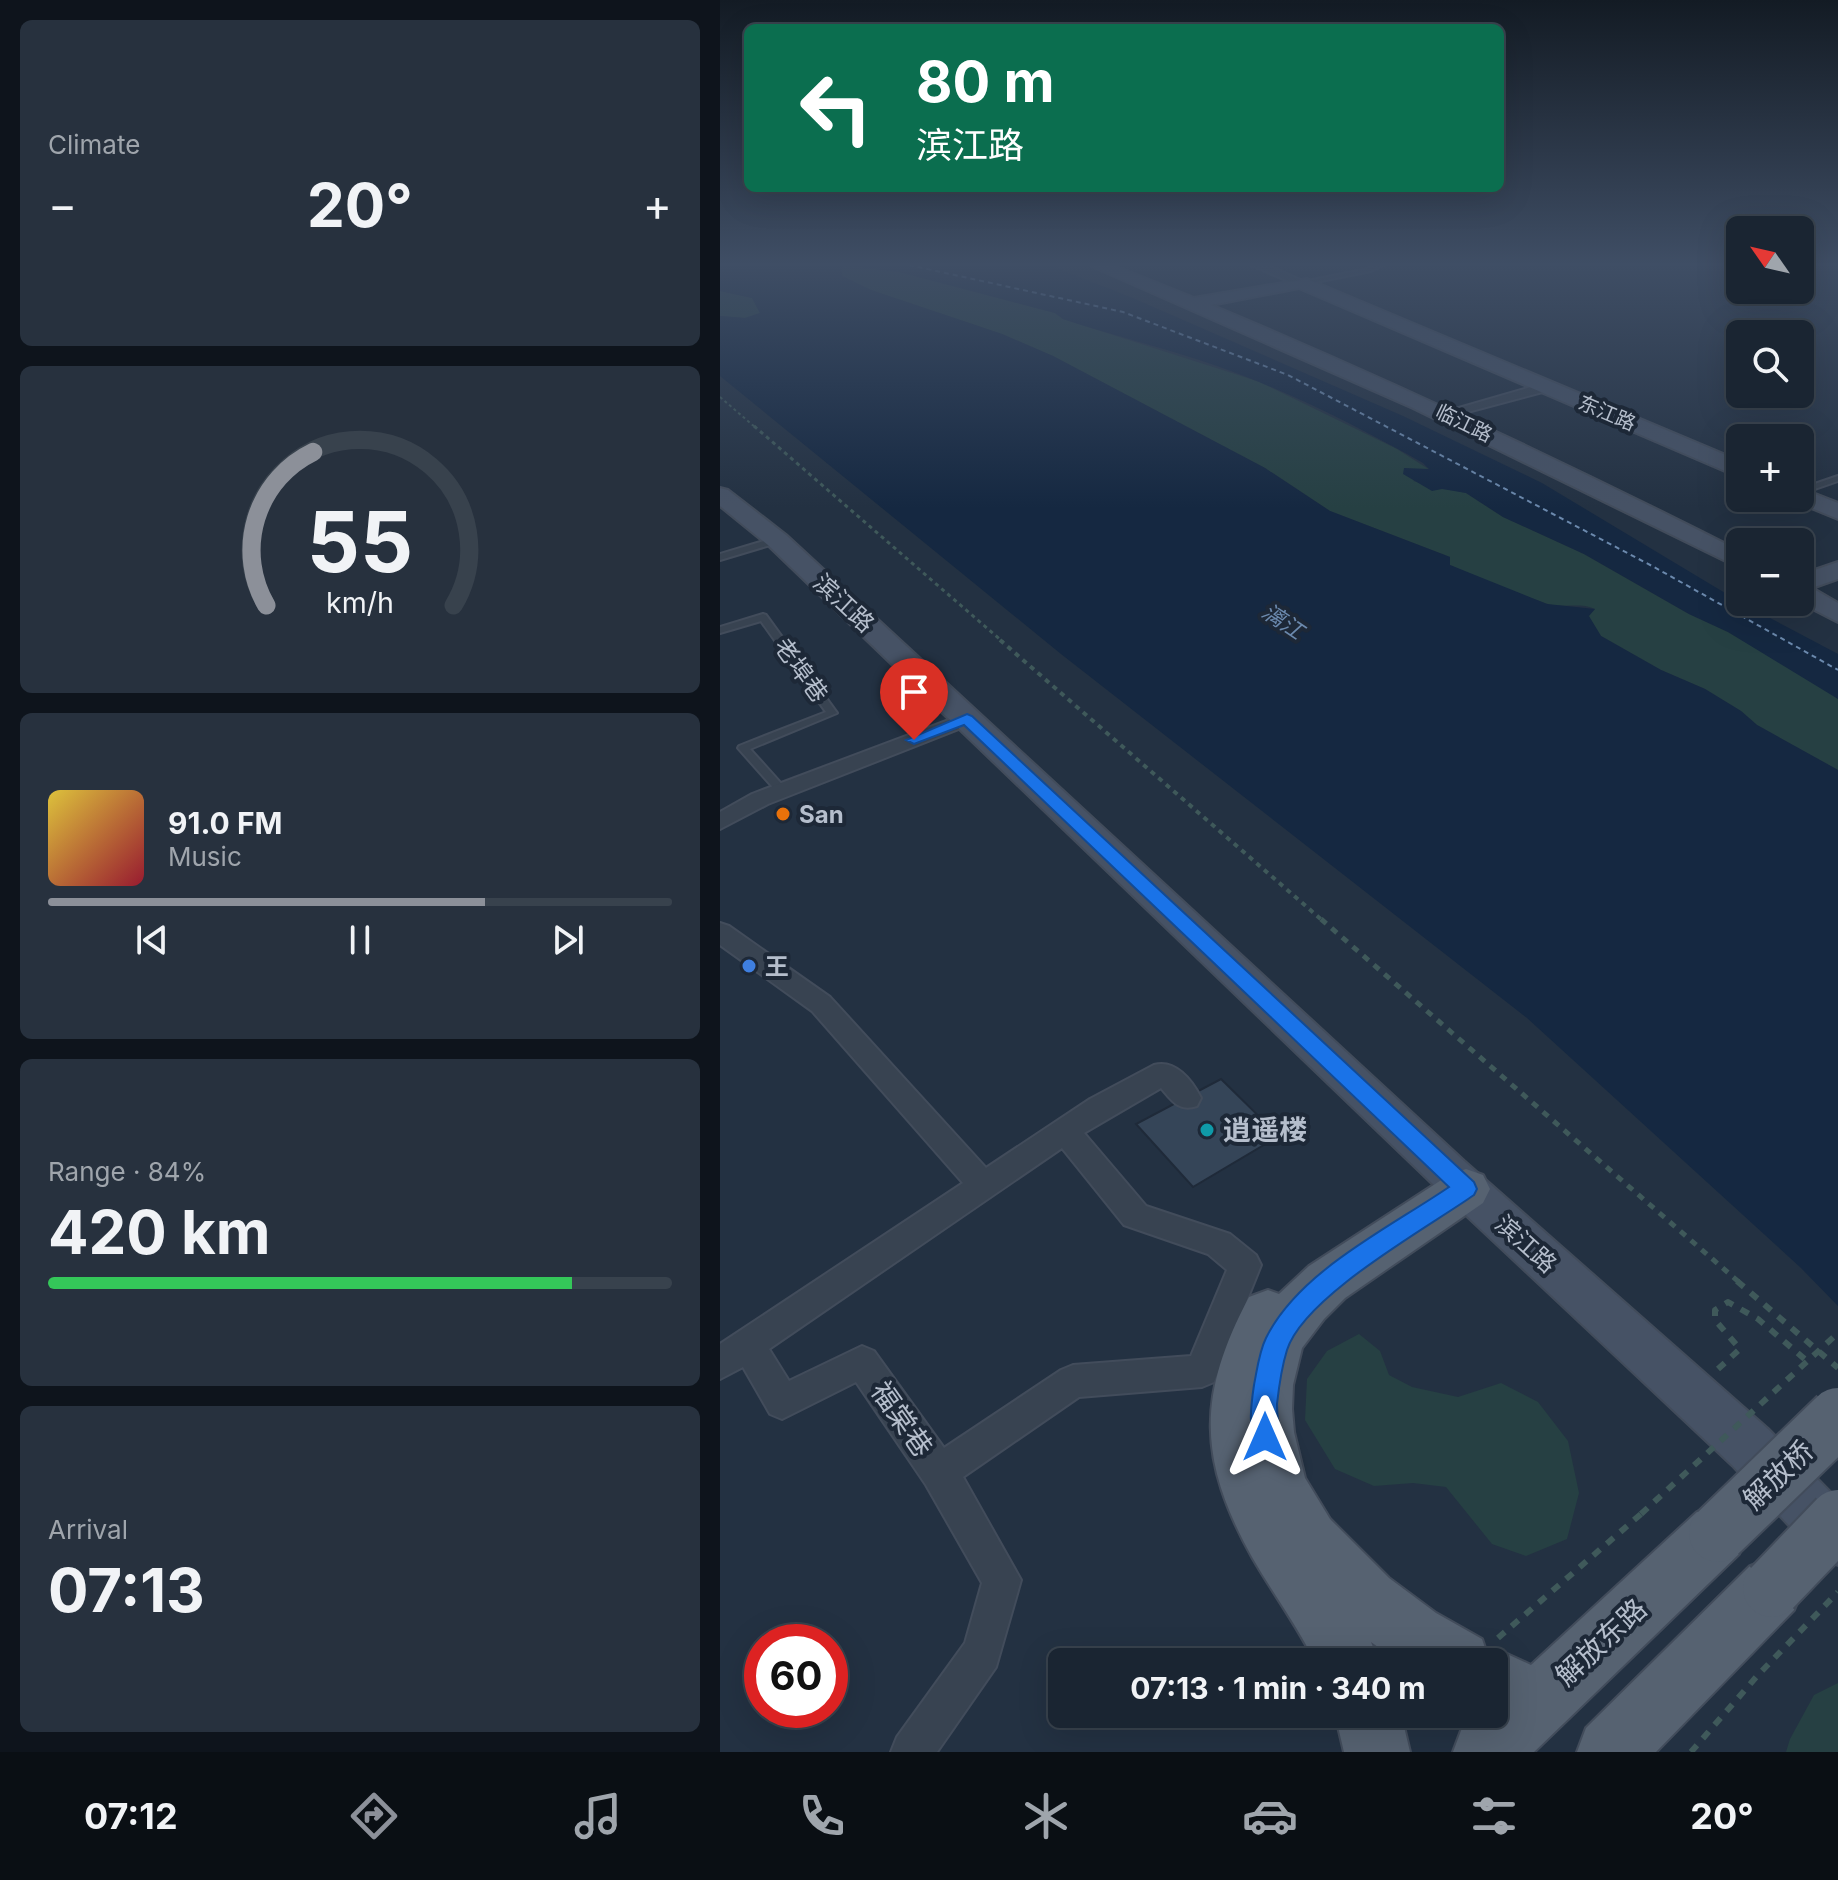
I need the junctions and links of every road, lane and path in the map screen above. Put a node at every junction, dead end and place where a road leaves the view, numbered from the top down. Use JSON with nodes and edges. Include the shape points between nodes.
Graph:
{"nodes":[{"id":1,"x":1288,"y":345,"type":"edge"},
{"id":2,"x":1446,"y":345,"type":"edge"},
{"id":3,"x":1545,"y":387,"type":"junction"},
{"id":4,"x":720,"y":397,"type":"edge"},
{"id":5,"x":1445,"y":414,"type":"junction"},
{"id":6,"x":1726,"y":463,"type":"edge"},
{"id":7,"x":1838,"y":478,"type":"edge"},
{"id":8,"x":1814,"y":488,"type":"edge"},
{"id":9,"x":720,"y":495,"type":"edge"},
{"id":10,"x":1814,"y":501,"type":"edge"},
{"id":11,"x":1838,"y":512,"type":"edge"},
{"id":12,"x":777,"y":540,"type":"junction"},
{"id":13,"x":1726,"y":554,"type":"edge"},
{"id":14,"x":720,"y":557,"type":"edge"},
{"id":15,"x":1838,"y":570,"type":"edge"},
{"id":16,"x":1814,"y":579,"type":"edge"},
{"id":17,"x":1814,"y":600,"type":"edge"},
{"id":18,"x":1838,"y":614,"type":"edge"},
{"id":19,"x":720,"y":630,"type":"edge"},
{"id":20,"x":967,"y":719,"type":"junction"},
{"id":21,"x":782,"y":791,"type":"junction"},
{"id":22,"x":720,"y":822,"type":"edge"},
{"id":23,"x":720,"y":932,"type":"edge"},
{"id":24,"x":1187,"y":1098,"type":"dead end"},
{"id":25,"x":1052,"y":1138,"type":"junction"},
{"id":26,"x":978,"y":1179,"type":"dead end"},
{"id":27,"x":1457,"y":1181,"type":"junction"},
{"id":28,"x":1838,"y":1333,"type":"edge"},
{"id":29,"x":1740,"y":1349,"type":"dead end"},
{"id":30,"x":734,"y":1354,"type":"edge"},
{"id":31,"x":1807,"y":1361,"type":"junction"},
{"id":32,"x":1838,"y":1368,"type":"edge"},
{"id":33,"x":1838,"y":1417,"type":"edge"},
{"id":34,"x":939,"y":1472,"type":"junction"},
{"id":35,"x":1838,"y":1519,"type":"edge"},
{"id":36,"x":1718,"y":1533,"type":"joint"},
{"id":37,"x":1838,"y":1538,"type":"edge"},
{"id":38,"x":1838,"y":1592,"type":"edge"},
{"id":39,"x":1340,"y":1648,"type":"edge"},
{"id":40,"x":1452,"y":1648,"type":"edge"},
{"id":41,"x":1508,"y":1659,"type":"edge"},
{"id":42,"x":1508,"y":1664,"type":"edge"},
{"id":43,"x":1371,"y":1728,"type":"edge"},
{"id":44,"x":1489,"y":1728,"type":"edge"},
{"id":45,"x":912,"y":1752,"type":"edge"},
{"id":46,"x":1377,"y":1752,"type":"edge"},
{"id":47,"x":1486,"y":1752,"type":"edge"},
{"id":48,"x":1610,"y":1752,"type":"edge"},
{"id":49,"x":1691,"y":1752,"type":"edge"}],
"edges":[{"from":1,"to":5,"type":"street","name":"临江路"},
{"from":2,"to":3,"type":"street","name":"东江路"},
{"from":3,"to":5,"type":"street"},
{"from":3,"to":6,"type":"street","name":"东江路"},
{"from":4,"to":32,"type":"path"},
{"from":5,"to":13,"type":"street","name":"临江路"},
{"from":7,"to":8,"type":"lane"},
{"from":9,"to":12,"type":"street","name":"滨江路"},
{"from":10,"to":11,"type":"street"},
{"from":12,"to":14,"type":"lane"},
{"from":12,"to":20,"type":"street","name":"滨江路"},
{"from":15,"to":16,"type":"street"},
{"from":17,"to":18,"type":"street"},
{"from":19,"to":21,"type":"lane","name":"老埠巷","via":[[763,617],[832,713],[743,748]]},
{"from":20,"to":21,"type":"street"},
{"from":20,"to":27,"type":"street","name":"滨江路"},
{"from":21,"to":22,"type":"street"},
{"from":23,"to":26,"type":"street","via":[[821,1004]]},
{"from":24,"to":25,"type":"street","name":"福棠巷","via":[[1164,1073]]},
{"from":25,"to":30,"type":"street","name":"福棠巷"},
{"from":25,"to":34,"type":"street","via":[[1135,1216],[1219,1244],[1245,1265],[1202,1371],[1073,1381]]},
{"from":27,"to":37,"type":"street","name":"滨江路","via":[[1750,1447]]},
{"from":27,"to":39,"type":"main road","via":[[1304,1273],[1284,1291],[1252,1340],[1241,1371],[1239,1441],[1249,1486]]},
{"from":27,"to":40,"type":"main road","via":[[1308,1298],[1276,1344],[1264,1404],[1265,1437],[1294,1518],[1334,1568],[1384,1611]]},
{"from":28,"to":31,"type":"path","bridge":true},
{"from":29,"to":31,"type":"path","via":[[1715,1320],[1719,1304],[1739,1306]]},
{"from":30,"to":34,"type":"street","name":"福棠巷","via":[[782,1402],[862,1362]]},
{"from":31,"to":41,"type":"path","bridge":true,"via":[[1641,1514]]},
{"from":33,"to":36,"type":"main road","name":"解放桥","bridge":true},
{"from":34,"to":45,"type":"street","name":"福棠巷","via":[[1002,1580],[982,1653]]},
{"from":35,"to":48,"type":"main road","bridge":true},
{"from":36,"to":42,"type":"main road","name":"解放东路"},
{"from":38,"to":49,"type":"path"},
{"from":43,"to":46,"type":"main road"},
{"from":44,"to":47,"type":"main road","name":"解放东路"}]}
